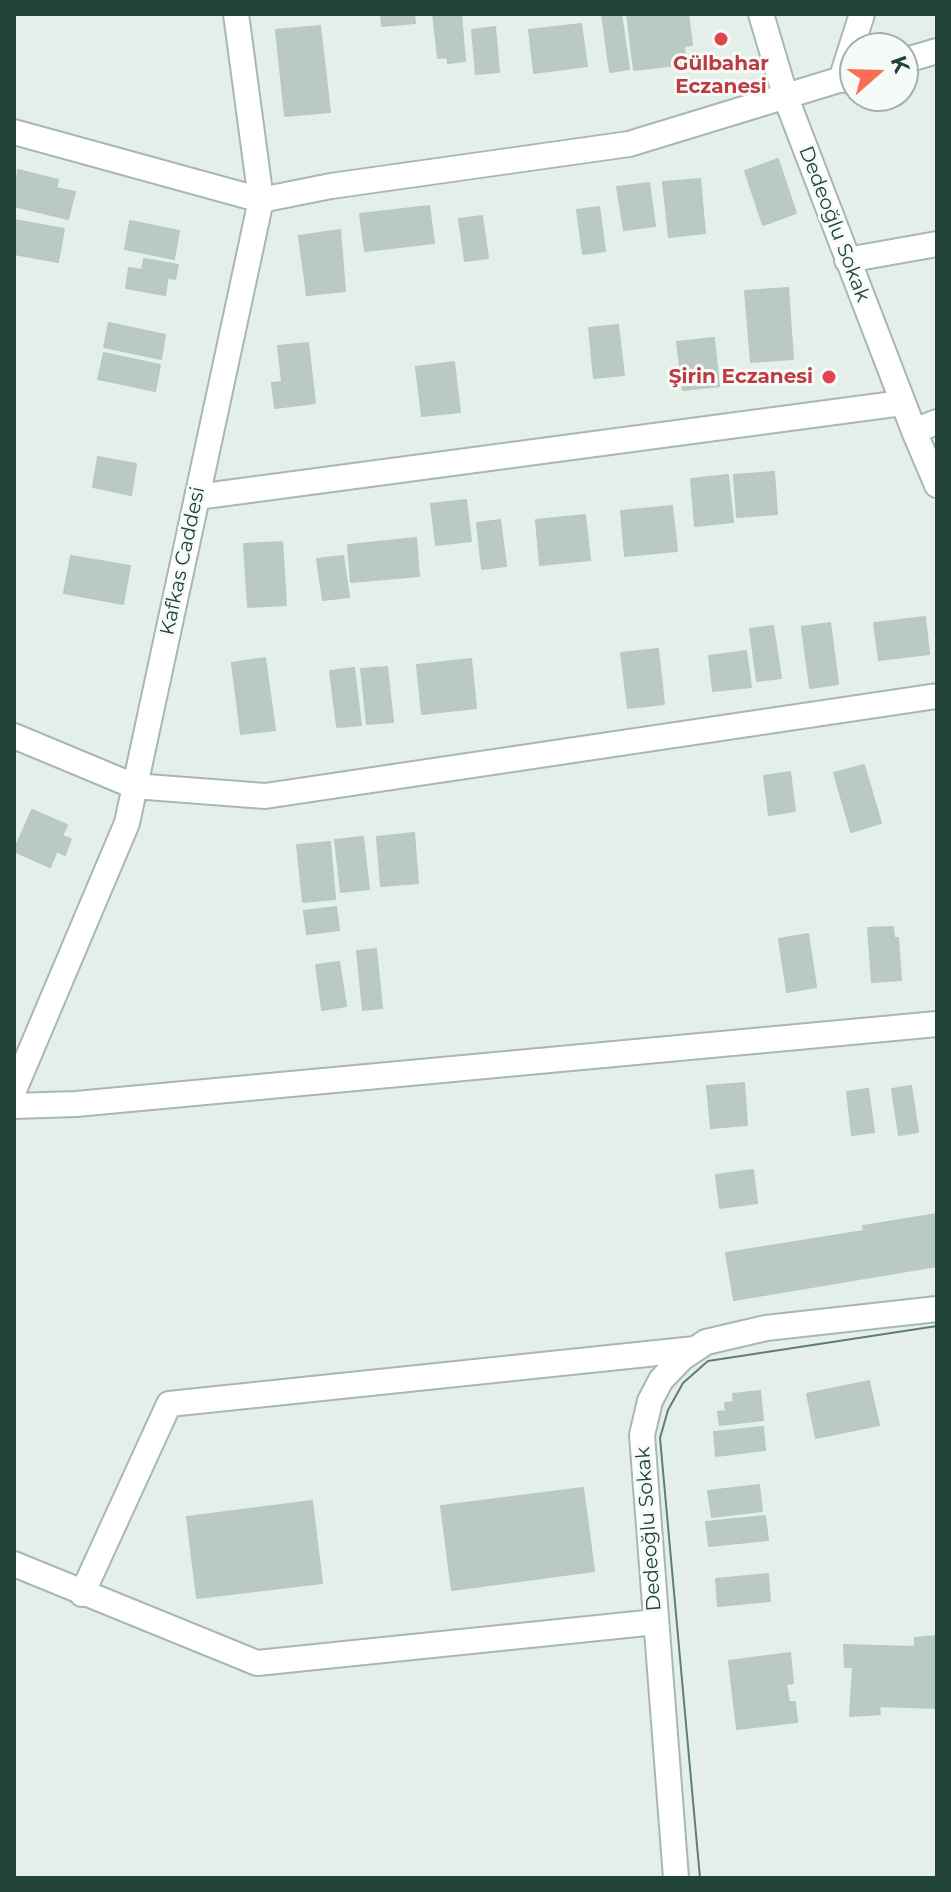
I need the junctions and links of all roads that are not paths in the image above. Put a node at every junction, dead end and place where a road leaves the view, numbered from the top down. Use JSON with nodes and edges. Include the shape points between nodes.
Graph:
{"nodes":[{"id":1,"x":236,"y":14,"type":"edge"},
{"id":2,"x":761,"y":14,"type":"edge"},
{"id":3,"x":839,"y":81,"type":"edge"},
{"id":4,"x":786,"y":98,"type":"junction"},
{"id":5,"x":14,"y":132,"type":"edge"},
{"id":6,"x":261,"y":200,"type":"junction"},
{"id":7,"x":937,"y":244,"type":"edge"},
{"id":8,"x":847,"y":260,"type":"junction"},
{"id":9,"x":902,"y":403,"type":"junction"},
{"id":10,"x":926,"y":426,"type":"edge"},
{"id":11,"x":937,"y":485,"type":"edge"},
{"id":12,"x":197,"y":497,"type":"junction"},
{"id":13,"x":937,"y":696,"type":"edge"},
{"id":14,"x":14,"y":736,"type":"edge"},
{"id":15,"x":134,"y":786,"type":"junction"},
{"id":16,"x":937,"y":1024,"type":"edge"},
{"id":17,"x":14,"y":1090,"type":"edge"},
{"id":18,"x":14,"y":1106,"type":"edge"},
{"id":19,"x":937,"y":1309,"type":"edge"},
{"id":20,"x":695,"y":1349,"type":"junction"},
{"id":21,"x":14,"y":1564,"type":"edge"},
{"id":22,"x":82,"y":1594,"type":"junction"},
{"id":23,"x":656,"y":1622,"type":"junction"},
{"id":24,"x":676,"y":1878,"type":"edge"}],
"edges":[{"from":1,"to":6,"type":"street","name":"Kafkas Caddesi"},
{"from":2,"to":4,"type":"street","name":"Dedeoğlu Sokak"},
{"from":3,"to":4,"type":"street"},
{"from":4,"to":6,"type":"street","via":[[629,144]]},
{"from":4,"to":8,"type":"street","name":"Dedeoğlu Sokak"},
{"from":5,"to":6,"type":"street"},
{"from":6,"to":12,"type":"street","name":"Kafkas Caddesi"},
{"from":7,"to":8,"type":"street"},
{"from":8,"to":9,"type":"street","name":"Dedeoğlu Sokak"},
{"from":9,"to":10,"type":"street","name":"Dedeoğlu Sokak"},
{"from":9,"to":12,"type":"street"},
{"from":10,"to":11,"type":"street","name":"Dedeoğlu Sokak"},
{"from":12,"to":15,"type":"street","name":"Kafkas Caddesi"},
{"from":13,"to":15,"type":"street","via":[[265,796]]},
{"from":14,"to":15,"type":"street"},
{"from":15,"to":17,"type":"street","name":"Kafkas Caddesi","via":[[127,823]]},
{"from":16,"to":18,"type":"street"},
{"from":19,"to":20,"type":"street","name":"Dedeoğlu Sokak","via":[[738,1332]]},
{"from":20,"to":22,"type":"street","via":[[169,1404]]},
{"from":20,"to":23,"type":"street","name":"Dedeoğlu Sokak","via":[[661,1380],[642,1435]]},
{"from":21,"to":22,"type":"street"},
{"from":22,"to":23,"type":"street","via":[[257,1663]]},
{"from":23,"to":24,"type":"street","name":"Dedeoğlu Sokak"}]}
